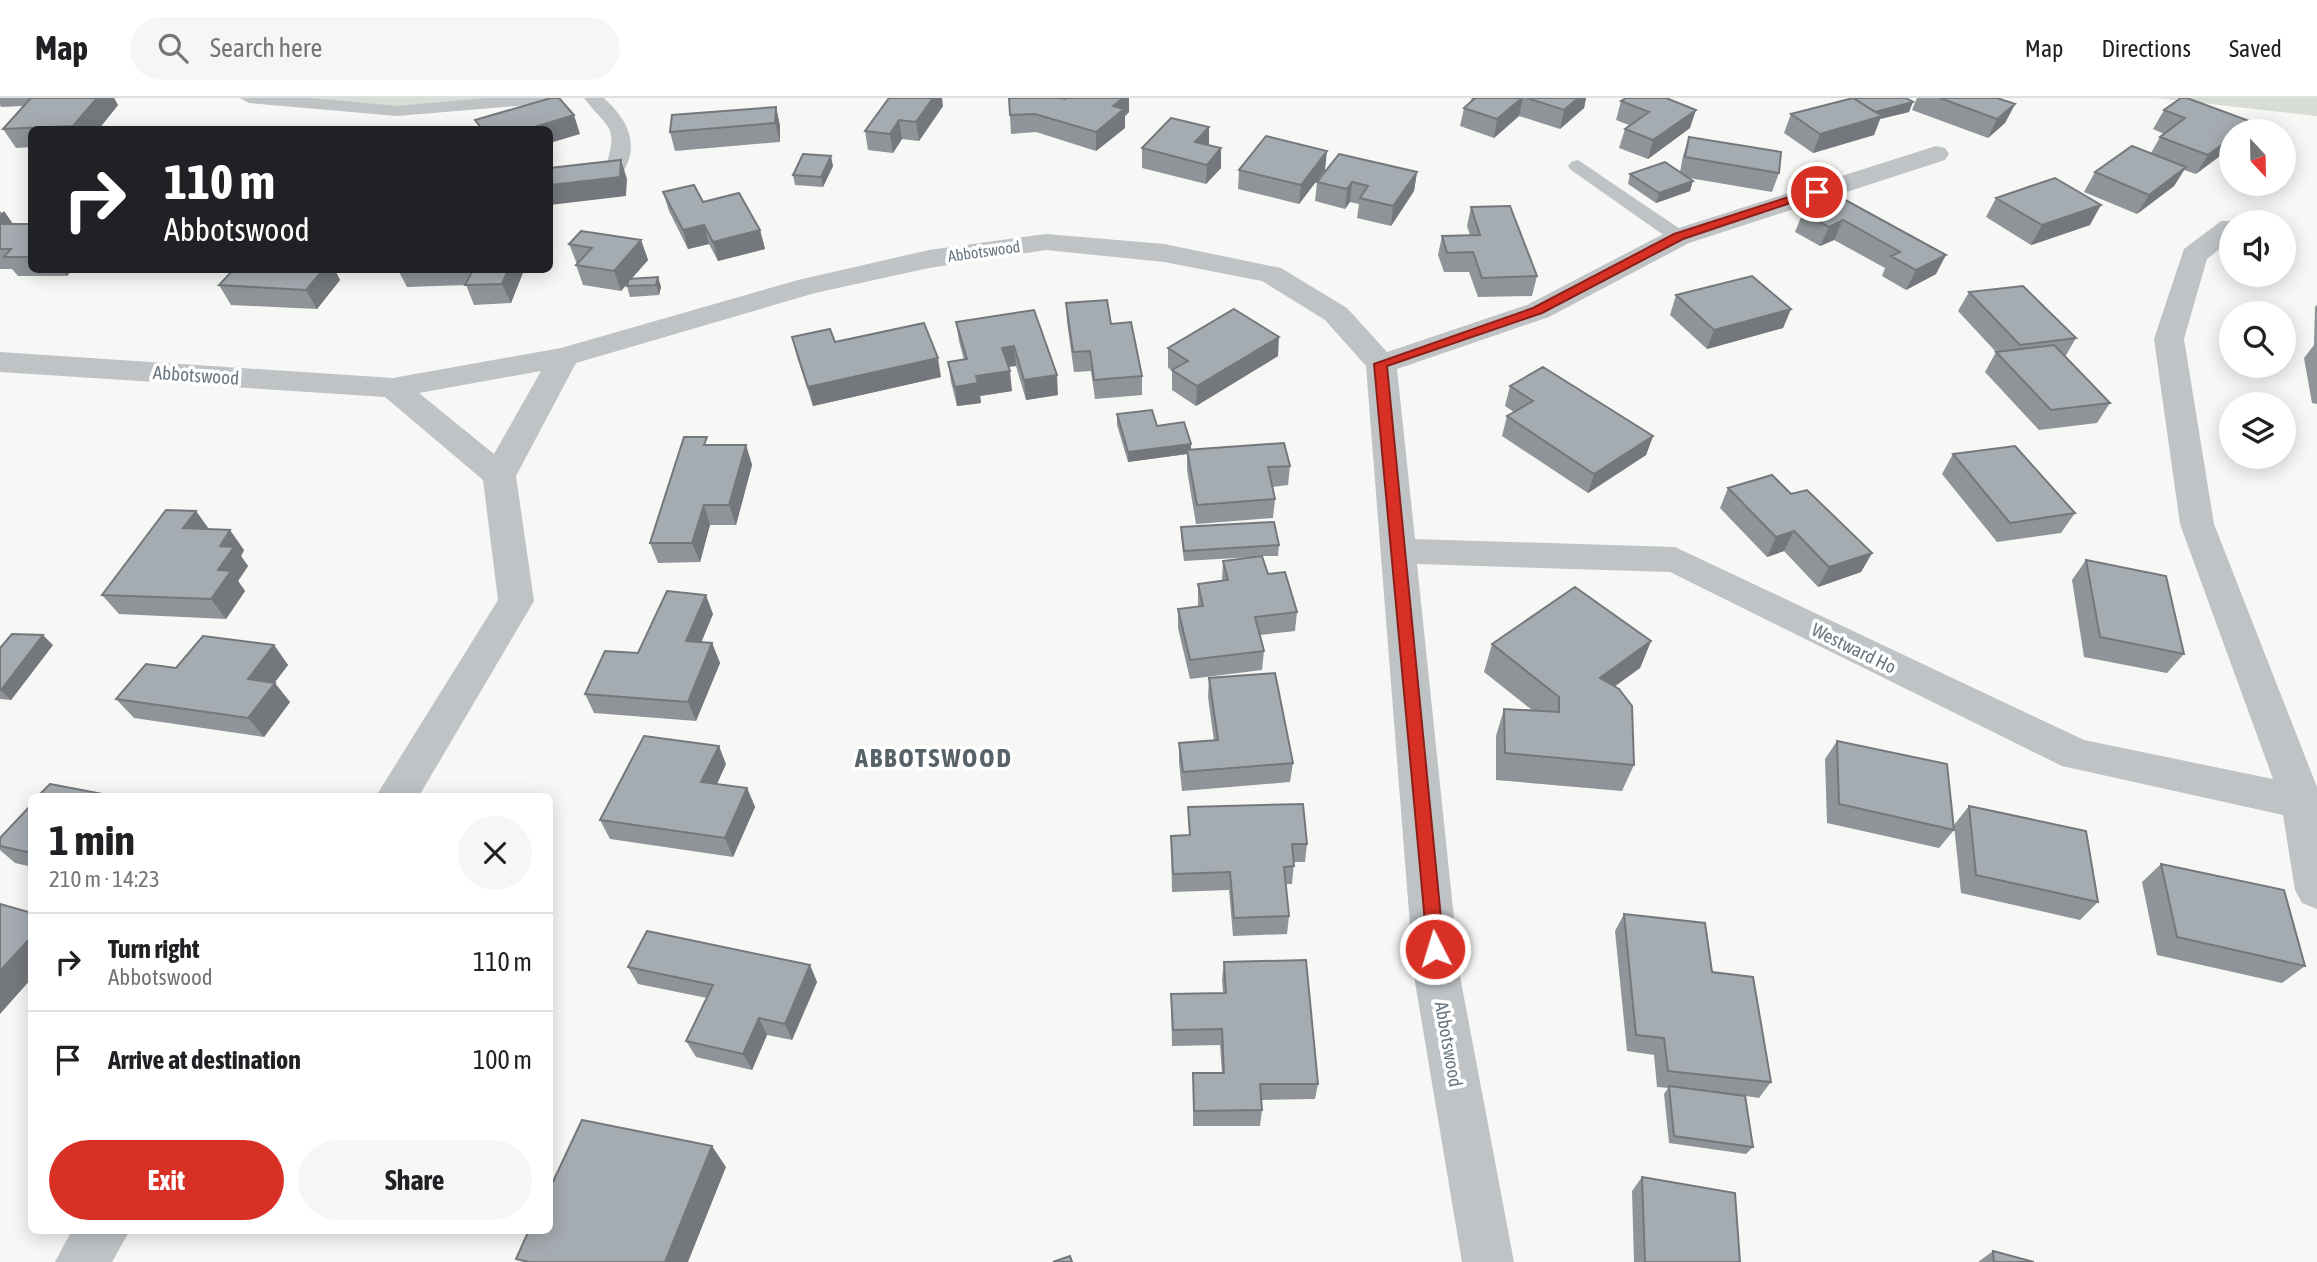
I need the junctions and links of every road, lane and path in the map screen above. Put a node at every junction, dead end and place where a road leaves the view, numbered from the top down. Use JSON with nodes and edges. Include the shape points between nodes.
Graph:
{"nodes":[{"id":1,"x":249,"y":98,"type":"edge"},
{"id":2,"x":551,"y":98,"type":"edge"},
{"id":3,"x":593,"y":98,"type":"edge"},
{"id":4,"x":1936,"y":154,"type":"dead end"},
{"id":5,"x":1578,"y":166,"type":"dead end"},
{"id":6,"x":615,"y":170,"type":"edge"},
{"id":7,"x":2219,"y":236,"type":"edge"},
{"id":8,"x":1679,"y":237,"type":"junction"},
{"id":9,"x":564,"y":357,"type":"junction"},
{"id":10,"x":0,"y":362,"type":"edge"},
{"id":11,"x":1381,"y":364,"type":"junction"},
{"id":12,"x":393,"y":388,"type":"junction"},
{"id":13,"x":499,"y":476,"type":"junction"},
{"id":14,"x":1396,"y":551,"type":"junction"},
{"id":15,"x":399,"y":793,"type":"edge"},
{"id":16,"x":2302,"y":802,"type":"junction"},
{"id":17,"x":2317,"y":890,"type":"edge"},
{"id":18,"x":101,"y":1234,"type":"edge"},
{"id":19,"x":81,"y":1262,"type":"edge"},
{"id":20,"x":1488,"y":1262,"type":"edge"}],
"edges":[{"from":1,"to":2,"type":"lane","via":[[397,111]]},
{"from":3,"to":6,"type":"lane","via":[[623,129],[624,143]]},
{"from":4,"to":8,"type":"street"},
{"from":5,"to":8,"type":"lane"},
{"from":7,"to":16,"type":"street","via":[[2194,255],[2169,339],[2197,524]]},
{"from":8,"to":11,"type":"street","via":[[1538,311]]},
{"from":9,"to":11,"type":"street","name":"Abbotswood","via":[[808,286],[929,259],[1046,242],[1164,253],[1271,274],[1336,314]]},
{"from":9,"to":12,"type":"street","name":"Abbotswood"},
{"from":9,"to":13,"type":"street"},
{"from":10,"to":12,"type":"street","name":"Abbotswood"},
{"from":11,"to":14,"type":"street","name":"Abbotswood"},
{"from":12,"to":13,"type":"street"},
{"from":13,"to":15,"type":"street","via":[[516,601]]},
{"from":14,"to":16,"type":"street","name":"Westward Ho","via":[[1675,560],[2076,755]]},
{"from":14,"to":20,"type":"street","name":"Abbotswood","via":[[1437,976]]},
{"from":16,"to":17,"type":"street"},
{"from":18,"to":19,"type":"street"}]}
